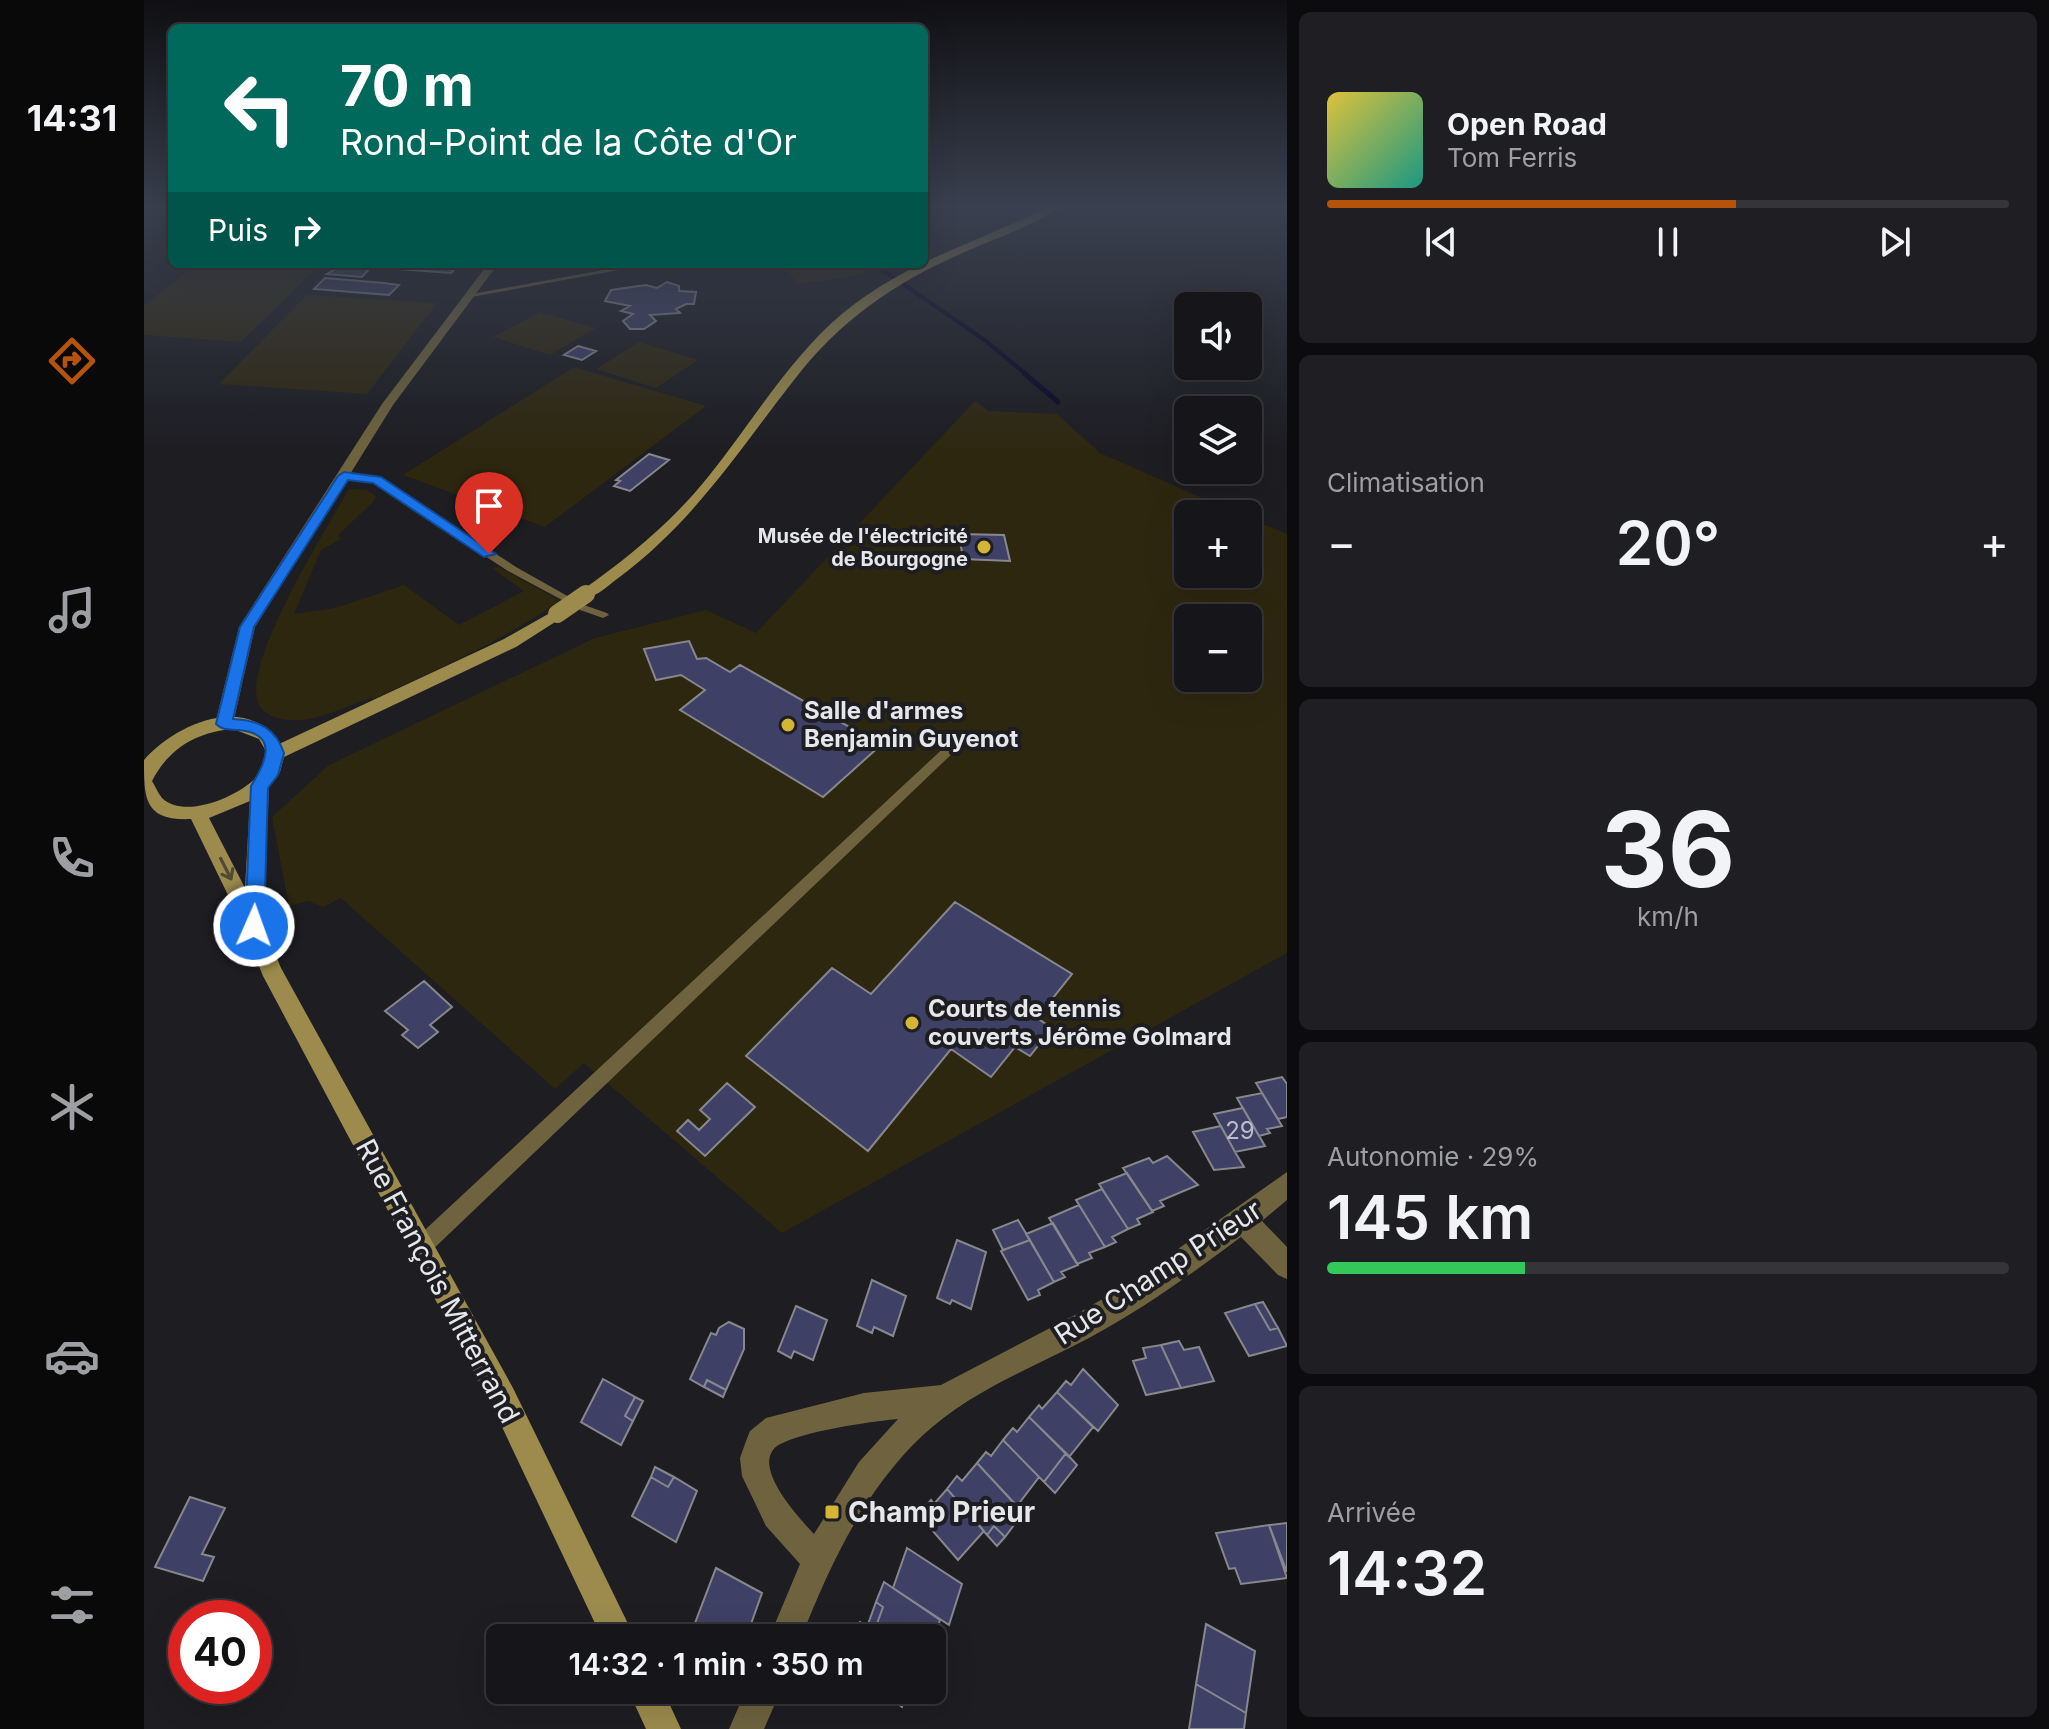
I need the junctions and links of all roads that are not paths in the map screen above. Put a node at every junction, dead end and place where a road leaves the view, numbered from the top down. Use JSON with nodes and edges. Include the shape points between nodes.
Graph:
{"nodes":[{"id":1,"x":476,"y":288,"type":"edge"},
{"id":2,"x":513,"y":288,"type":"edge"},
{"id":3,"x":887,"y":288,"type":"edge"},
{"id":4,"x":471,"y":295,"type":"junction"},
{"id":5,"x":344,"y":476,"type":"junction"},
{"id":6,"x":585,"y":601,"type":"junction"},
{"id":7,"x":562,"y":606,"type":"junction"},
{"id":8,"x":603,"y":615,"type":"dead end"},
{"id":9,"x":224,"y":724,"type":"junction"},
{"id":10,"x":953,"y":746,"type":"dead end"},
{"id":11,"x":276,"y":753,"type":"junction"},
{"id":12,"x":260,"y":786,"type":"junction"},
{"id":13,"x":145,"y":788,"type":"edge"},
{"id":14,"x":197,"y":813,"type":"junction"},
{"id":15,"x":254,"y":926,"type":"junction"},
{"id":16,"x":1287,"y":1184,"type":"edge"},
{"id":17,"x":1243,"y":1220,"type":"junction"},
{"id":18,"x":421,"y":1247,"type":"junction"},
{"id":19,"x":1287,"y":1266,"type":"edge"},
{"id":20,"x":941,"y":1399,"type":"junction"},
{"id":21,"x":818,"y":1559,"type":"junction"},
{"id":22,"x":612,"y":1624,"type":"edge"},
{"id":23,"x":791,"y":1624,"type":"edge"},
{"id":24,"x":652,"y":1704,"type":"edge"},
{"id":25,"x":758,"y":1704,"type":"edge"},
{"id":26,"x":664,"y":1729,"type":"edge"},
{"id":27,"x":746,"y":1729,"type":"edge"}],
"edges":[{"from":1,"to":4,"type":"street"},
{"from":2,"to":4,"type":"lane"},
{"from":3,"to":6,"type":"street","via":[[828,333],[669,530]]},
{"from":4,"to":5,"type":"street","via":[[388,404]]},
{"from":5,"to":7,"type":"lane","via":[[376,480]]},
{"from":5,"to":9,"type":"street","via":[[247,627]]},
{"from":6,"to":7,"type":"street","bridge":true},
{"from":6,"to":8,"type":"lane"},
{"from":7,"to":11,"type":"street","via":[[510,643]]},
{"from":9,"to":11,"type":"street","via":[[261,731],[272,740]]},
{"from":9,"to":13,"type":"street","via":[[169,743],[156,755]]},
{"from":10,"to":18,"type":"lane"},
{"from":11,"to":12,"type":"street"},
{"from":12,"to":14,"type":"street","via":[[242,799]]},
{"from":12,"to":15,"type":"street","name":"Rue François Mitterrand"},
{"from":13,"to":14,"type":"street","via":[[165,809]]},
{"from":14,"to":15,"type":"street","name":"Rue François Mitterrand","one_way":true},
{"from":15,"to":18,"type":"street","name":"Rue François Mitterrand","via":[[271,970]]},
{"from":16,"to":17,"type":"street","name":"Rue Champ Prieur"},
{"from":17,"to":19,"type":"street"},
{"from":17,"to":20,"type":"street","name":"Rue Champ Prieur","via":[[1085,1325]]},
{"from":18,"to":22,"type":"street","name":"Rue François Mitterrand","via":[[503,1398]]},
{"from":20,"to":21,"type":"street","name":"Rue Champ Prieur","via":[[881,1458],[836,1522]]},
{"from":20,"to":21,"type":"street","name":"Rue Champ Prieur","via":[[864,1408],[776,1428],[765,1437],[754,1466],[762,1489]]},
{"from":21,"to":23,"type":"street","name":"Rue Champ Prieur"},
{"from":24,"to":26,"type":"street"},
{"from":25,"to":27,"type":"street"}]}
